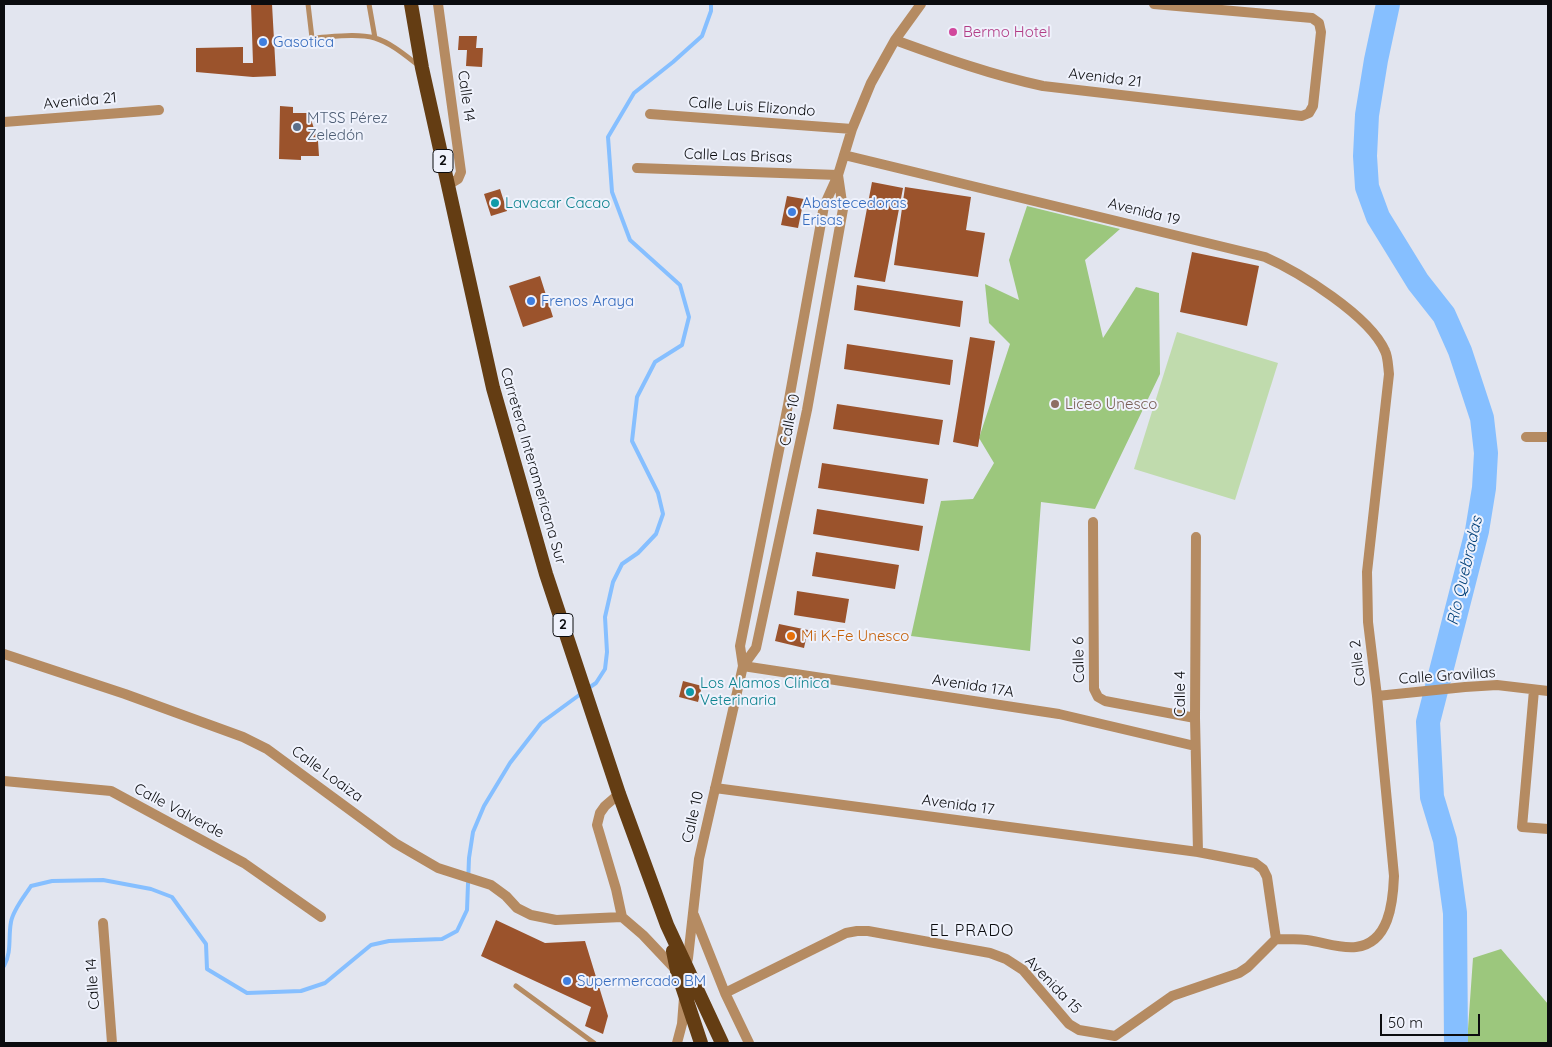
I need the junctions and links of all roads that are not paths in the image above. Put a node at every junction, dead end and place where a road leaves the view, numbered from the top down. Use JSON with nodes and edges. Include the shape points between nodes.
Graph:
{"nodes":[{"id":1,"x":308,"y":4,"type":"edge"},
{"id":2,"x":369,"y":4,"type":"edge"},
{"id":3,"x":411,"y":4,"type":"edge"},
{"id":4,"x":438,"y":4,"type":"edge"},
{"id":5,"x":921,"y":4,"type":"edge"},
{"id":6,"x":1154,"y":4,"type":"edge"},
{"id":7,"x":375,"y":38,"type":"junction"},
{"id":8,"x":895,"y":40,"type":"junction"},
{"id":9,"x":422,"y":68,"type":"junction"},
{"id":10,"x":159,"y":110,"type":"dead end"},
{"id":11,"x":650,"y":114,"type":"dead end"},
{"id":12,"x":4,"y":122,"type":"edge"},
{"id":13,"x":852,"y":129,"type":"junction"},
{"id":14,"x":844,"y":155,"type":"junction"},
{"id":15,"x":637,"y":168,"type":"dead end"},
{"id":16,"x":838,"y":175,"type":"junction"},
{"id":17,"x":448,"y":185,"type":"junction"},
{"id":18,"x":1388,"y":374,"type":"joint"},
{"id":19,"x":1526,"y":437,"type":"dead end"},
{"id":20,"x":1548,"y":437,"type":"edge"},
{"id":21,"x":1093,"y":522,"type":"dead end"},
{"id":22,"x":1196,"y":537,"type":"dead end"},
{"id":23,"x":4,"y":654,"type":"edge"},
{"id":24,"x":744,"y":666,"type":"junction"},
{"id":25,"x":1534,"y":690,"type":"junction"},
{"id":26,"x":1548,"y":691,"type":"edge"},
{"id":27,"x":1377,"y":696,"type":"junction"},
{"id":28,"x":1195,"y":718,"type":"junction"},
{"id":29,"x":1195,"y":746,"type":"junction"},
{"id":30,"x":4,"y":781,"type":"edge"},
{"id":31,"x":714,"y":788,"type":"junction"},
{"id":32,"x":620,"y":794,"type":"junction"},
{"id":33,"x":1548,"y":829,"type":"edge"},
{"id":34,"x":1198,"y":852,"type":"junction"},
{"id":35,"x":694,"y":914,"type":"junction"},
{"id":36,"x":622,"y":916,"type":"junction"},
{"id":37,"x":321,"y":917,"type":"dead end"},
{"id":38,"x":103,"y":923,"type":"dead end"},
{"id":39,"x":1276,"y":939,"type":"junction"},
{"id":40,"x":682,"y":969,"type":"junction"},
{"id":41,"x":516,"y":986,"type":"dead end"},
{"id":42,"x":684,"y":990,"type":"junction"},
{"id":43,"x":725,"y":993,"type":"junction"},
{"id":44,"x":1114,"y":1040,"type":"edge"},
{"id":45,"x":112,"y":1043,"type":"edge"},
{"id":46,"x":594,"y":1043,"type":"edge"},
{"id":47,"x":677,"y":1043,"type":"edge"},
{"id":48,"x":701,"y":1043,"type":"edge"},
{"id":49,"x":722,"y":1043,"type":"edge"},
{"id":50,"x":749,"y":1043,"type":"edge"}],
"edges":[{"from":1,"to":7,"type":"lane","via":[[312,38]]},
{"from":2,"to":7,"type":"lane"},
{"from":3,"to":9,"type":"highway","name":"Carretera Interamericana Sur","number":"2"},
{"from":4,"to":17,"type":"street","name":"Calle 14","via":[[461,172],[458,180]]},
{"from":5,"to":8,"type":"street","name":"Calle 10"},
{"from":6,"to":8,"type":"street","name":"Avenida 21","via":[[1312,18],[1319,23],[1321,32],[1313,106],[1309,113],[1302,116],[1043,86],[961,64]]},
{"from":7,"to":9,"type":"lane"},
{"from":8,"to":13,"type":"street","name":"Calle 10","via":[[871,83]]},
{"from":9,"to":17,"type":"highway","name":"Carretera Interamericana Sur","number":"2"},
{"from":10,"to":12,"type":"street","name":"Avenida 21"},
{"from":11,"to":13,"type":"street","name":"Calle Luis Elizondo"},
{"from":13,"to":14,"type":"street","name":"Calle 10"},
{"from":14,"to":16,"type":"street","name":"Calle 10"},
{"from":14,"to":18,"type":"street","name":"Avenida 19","via":[[1265,257],[1285,266],[1350,310],[1376,335],[1386,352]]},
{"from":15,"to":16,"type":"street","name":"Calle Las Brisas"},
{"from":16,"to":24,"type":"street","name":"Calle 10","via":[[824,206],[740,646]]},
{"from":16,"to":24,"type":"street","name":"Calle 10","via":[[843,209],[807,410],[756,648]]},
{"from":17,"to":32,"type":"highway","name":"Carretera Interamericana Sur","number":"2","via":[[496,397],[546,574]]},
{"from":18,"to":27,"type":"street","name":"Calle 2","via":[[1367,572],[1368,622]]},
{"from":19,"to":20,"type":"street"},
{"from":21,"to":28,"type":"street","name":"Calle 6","via":[[1094,689],[1098,697]]},
{"from":22,"to":28,"type":"street","name":"Calle 4"},
{"from":23,"to":36,"type":"street","name":"Calle Loaiza","via":[[125,694],[266,748],[395,843],[438,868],[491,885],[517,908],[531,914],[556,920]]},
{"from":24,"to":29,"type":"street","name":"Avenida 17A","via":[[1059,714]]},
{"from":24,"to":31,"type":"street","name":"Calle 10"},
{"from":25,"to":26,"type":"street","name":"Calle Gravilias"},
{"from":25,"to":27,"type":"street","name":"Calle Gravilias","via":[[1497,685]]},
{"from":25,"to":33,"type":"street","via":[[1522,827]]},
{"from":27,"to":39,"type":"street","name":"Calle 2","via":[[1394,876],[1389,916],[1370,943],[1356,947]]},
{"from":28,"to":29,"type":"street","name":"Calle 4"},
{"from":29,"to":34,"type":"street","name":"Calle 4"},
{"from":30,"to":37,"type":"street","name":"Calle Valverde","via":[[111,792],[244,863]]},
{"from":31,"to":34,"type":"street","name":"Avenida 17"},
{"from":31,"to":35,"type":"street","name":"Calle 10","via":[[699,859]]},
{"from":32,"to":36,"type":"street","via":[[605,806],[597,825]]},
{"from":32,"to":40,"type":"highway","name":"Carretera Interamericana Sur","number":"2"},
{"from":34,"to":39,"type":"street","name":"Avenida 17","via":[[1255,863],[1263,869]]},
{"from":35,"to":40,"type":"street","name":"Calle 10"},
{"from":35,"to":43,"type":"street"},
{"from":36,"to":40,"type":"street"},
{"from":38,"to":45,"type":"street","name":"Calle 14"},
{"from":39,"to":44,"type":"street","name":"Avenida 15","via":[[1239,973],[1172,996]]},
{"from":40,"to":42,"type":"highway","name":"Carretera Interamericana Sur","number":"2"},
{"from":40,"to":49,"type":"highway","name":"Carretera Interamericana Sur","number":"2"},
{"from":41,"to":46,"type":"lane"},
{"from":42,"to":47,"type":"street"},
{"from":42,"to":48,"type":"highway","name":"Carretera Interamericana Sur","number":"2"},
{"from":43,"to":44,"type":"street","name":"Avenida 15","via":[[846,932],[868,931],[1006,959],[1023,970],[1068,1024]]},
{"from":43,"to":50,"type":"street"}]}
